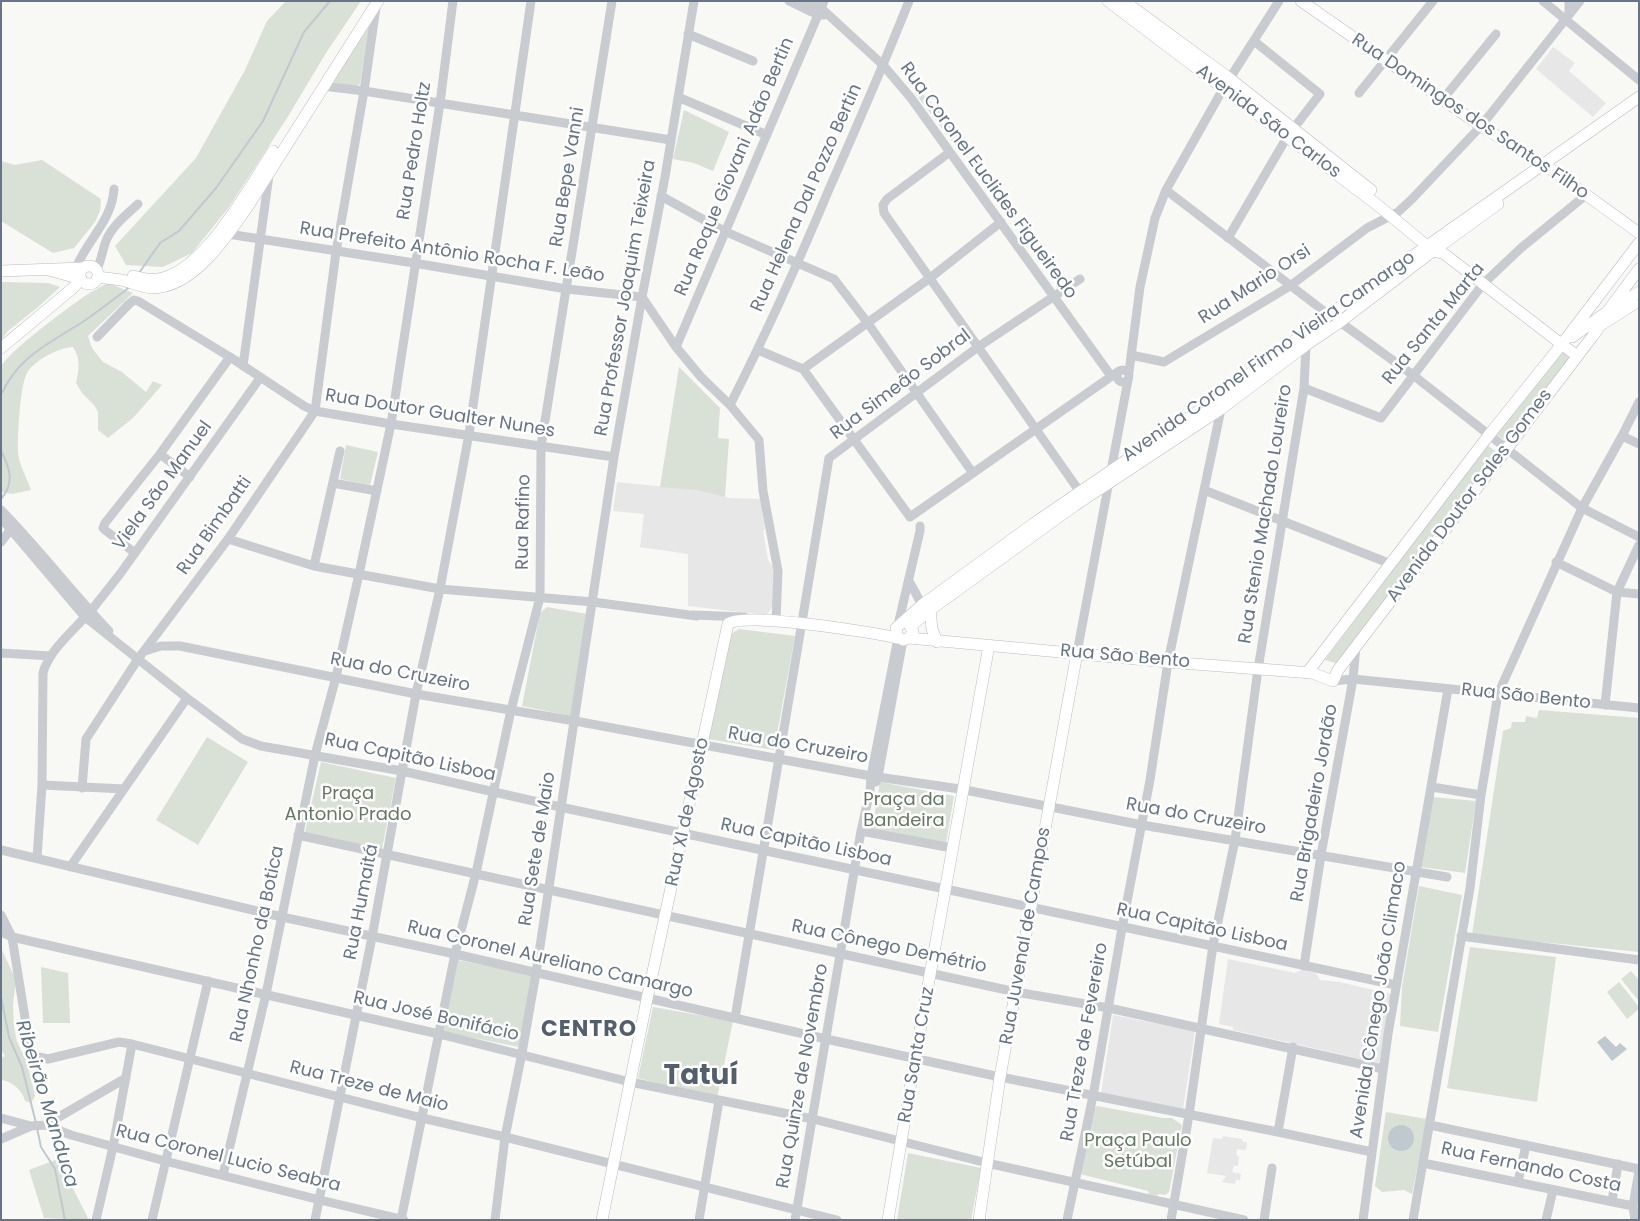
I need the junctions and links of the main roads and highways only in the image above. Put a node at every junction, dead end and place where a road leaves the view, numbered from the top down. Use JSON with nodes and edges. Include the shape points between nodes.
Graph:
{"nodes":[{"id":1,"x":1108,"y":1,"type":"edge"},
{"id":2,"x":1124,"y":1,"type":"edge"},
{"id":3,"x":1301,"y":1,"type":"edge"},
{"id":4,"x":375,"y":2,"type":"edge"},
{"id":5,"x":1639,"y":97,"type":"edge"},
{"id":6,"x":1639,"y":103,"type":"edge"},
{"id":7,"x":1290,"y":133,"type":"junction"},
{"id":8,"x":1546,"y":166,"type":"junction"},
{"id":9,"x":1639,"y":233,"type":"edge"},
{"id":10,"x":1639,"y":242,"type":"edge"},
{"id":11,"x":1435,"y":247,"type":"junction"},
{"id":12,"x":44,"y":269,"type":"junction"},
{"id":13,"x":1639,"y":269,"type":"edge"},
{"id":14,"x":1,"y":271,"type":"edge"},
{"id":15,"x":62,"y":273,"type":"junction"},
{"id":16,"x":98,"y":273,"type":"junction"},
{"id":17,"x":82,"y":275,"type":"junction"},
{"id":18,"x":138,"y":282,"type":"junction"},
{"id":19,"x":1639,"y":292,"type":"edge"},
{"id":20,"x":67,"y":293,"type":"junction"},
{"id":21,"x":1639,"y":300,"type":"edge"},
{"id":22,"x":1607,"y":312,"type":"junction"},
{"id":23,"x":1600,"y":326,"type":"junction"},
{"id":24,"x":1303,"y":341,"type":"junction"},
{"id":25,"x":1562,"y":344,"type":"junction"},
{"id":26,"x":1,"y":348,"type":"edge"},
{"id":27,"x":1577,"y":356,"type":"junction"},
{"id":28,"x":1,"y":358,"type":"edge"},
{"id":29,"x":1219,"y":404,"type":"junction"},
{"id":30,"x":926,"y":607,"type":"junction"},
{"id":31,"x":728,"y":624,"type":"junction"},
{"id":32,"x":802,"y":625,"type":"junction"},
{"id":33,"x":904,"y":631,"type":"junction"},
{"id":34,"x":937,"y":642,"type":"junction"},
{"id":35,"x":988,"y":645,"type":"junction"},
{"id":36,"x":1077,"y":653,"type":"junction"},
{"id":37,"x":1338,"y":670,"type":"junction"},
{"id":38,"x":1310,"y":673,"type":"junction"},
{"id":39,"x":1333,"y":681,"type":"joint"},
{"id":40,"x":602,"y":1220,"type":"edge"},
{"id":41,"x":888,"y":1220,"type":"edge"},
{"id":42,"x":979,"y":1220,"type":"edge"}],
"edges":[{"from":1,"to":7,"type":"main road","name":"Avenida São Carlos","via":[[1223,89]]},
{"from":2,"to":7,"type":"main road","name":"Avenida São Carlos","via":[[1229,78]]},
{"from":3,"to":8,"type":"main road","name":"Rua Domingos dos Santos Filho","via":[[1481,126]]},
{"from":4,"to":18,"type":"main road","via":[[220,231],[192,261],[175,273]]},
{"from":4,"to":18,"type":"main road","via":[[228,234],[193,272],[177,282],[149,288]]},
{"from":5,"to":8,"type":"main road","name":"Avenida Coronel Firmo Vieira Camargo"},
{"from":6,"to":8,"type":"main road","name":"Avenida Coronel Firmo Vieira Camargo"},
{"from":7,"to":11,"type":"main road","name":"Avenida São Carlos"},
{"from":8,"to":9,"type":"main road","name":"Rua Domingos dos Santos Filho"},
{"from":8,"to":11,"type":"main road","name":"Avenida Coronel Firmo Vieira Camargo"},
{"from":10,"to":25,"type":"main road","name":"Avenida Doutor Sales Gomes"},
{"from":11,"to":24,"type":"main road","name":"Avenida Coronel Firmo Vieira Camargo","via":[[1340,322]]},
{"from":11,"to":24,"type":"main road","name":"Avenida Coronel Firmo Vieira Camargo","via":[[1329,315]]},
{"from":11,"to":25,"type":"main road","name":"Avenida São Carlos"},
{"from":12,"to":14,"type":"main road"},
{"from":12,"to":15,"type":"main road"},
{"from":12,"to":17,"type":"main road"},
{"from":13,"to":22,"type":"main road","name":"Avenida Doutor Sales Gomes"},
{"from":15,"to":17,"type":"main road"},
{"from":15,"to":20,"type":"main road","via":[[67,280]]},
{"from":16,"to":17,"type":"main road","via":[[91,266]]},
{"from":16,"to":17,"type":"main road","via":[[94,283]]},
{"from":16,"to":18,"type":"main road"},
{"from":17,"to":20,"type":"main road"},
{"from":17,"to":28,"type":"main road","via":[[80,293]]},
{"from":19,"to":22,"type":"main road"},
{"from":20,"to":26,"type":"main road"},
{"from":21,"to":23,"type":"main road"},
{"from":22,"to":23,"type":"main road","name":"Avenida Doutor Sales Gomes"},
{"from":22,"to":25,"type":"main road","name":"Avenida Doutor Sales Gomes"},
{"from":23,"to":27,"type":"main road","name":"Avenida Doutor Sales Gomes"},
{"from":24,"to":29,"type":"main road","name":"Avenida Coronel Firmo Vieira Camargo"},
{"from":25,"to":27,"type":"main road","name":"Avenida São Carlos"},
{"from":25,"to":38,"type":"main road","name":"Avenida Doutor Sales Gomes","via":[[1489,434]]},
{"from":27,"to":37,"type":"main road","name":"Avenida Doutor Sales Gomes"},
{"from":29,"to":30,"type":"main road","name":"Avenida Coronel Firmo Vieira Camargo"},
{"from":29,"to":30,"type":"main road","name":"Avenida Coronel Firmo Vieira Camargo","via":[[1111,470]]},
{"from":30,"to":33,"type":"main road","name":"Avenida Coronel Firmo Vieira Camargo","via":[[908,616]]},
{"from":30,"to":34,"type":"main road"},
{"from":31,"to":32,"type":"main road","name":"Rua São Bento"},
{"from":31,"to":32,"type":"main road","name":"Rua São Bento","via":[[735,620],[776,620]]},
{"from":31,"to":40,"type":"main road","name":"Rua XI de Agosto"},
{"from":32,"to":33,"type":"main road","name":"Rua São Bento","via":[[873,634]]},
{"from":33,"to":34,"type":"main road","name":"Rua São Bento"},
{"from":34,"to":35,"type":"main road","name":"Rua São Bento"},
{"from":35,"to":36,"type":"main road","name":"Rua São Bento"},
{"from":35,"to":41,"type":"main road","name":"Rua Santa Cruz"},
{"from":36,"to":38,"type":"main road","name":"Rua São Bento"},
{"from":36,"to":42,"type":"main road","name":"Rua Juvenal de Campos","via":[[1000,1077]]},
{"from":37,"to":38,"type":"main road","name":"Rua São Bento"},
{"from":37,"to":39,"type":"main road","name":"Avenida Doutor Sales Gomes"},
{"from":38,"to":39,"type":"main road","name":"Rua São Bento"}]}
